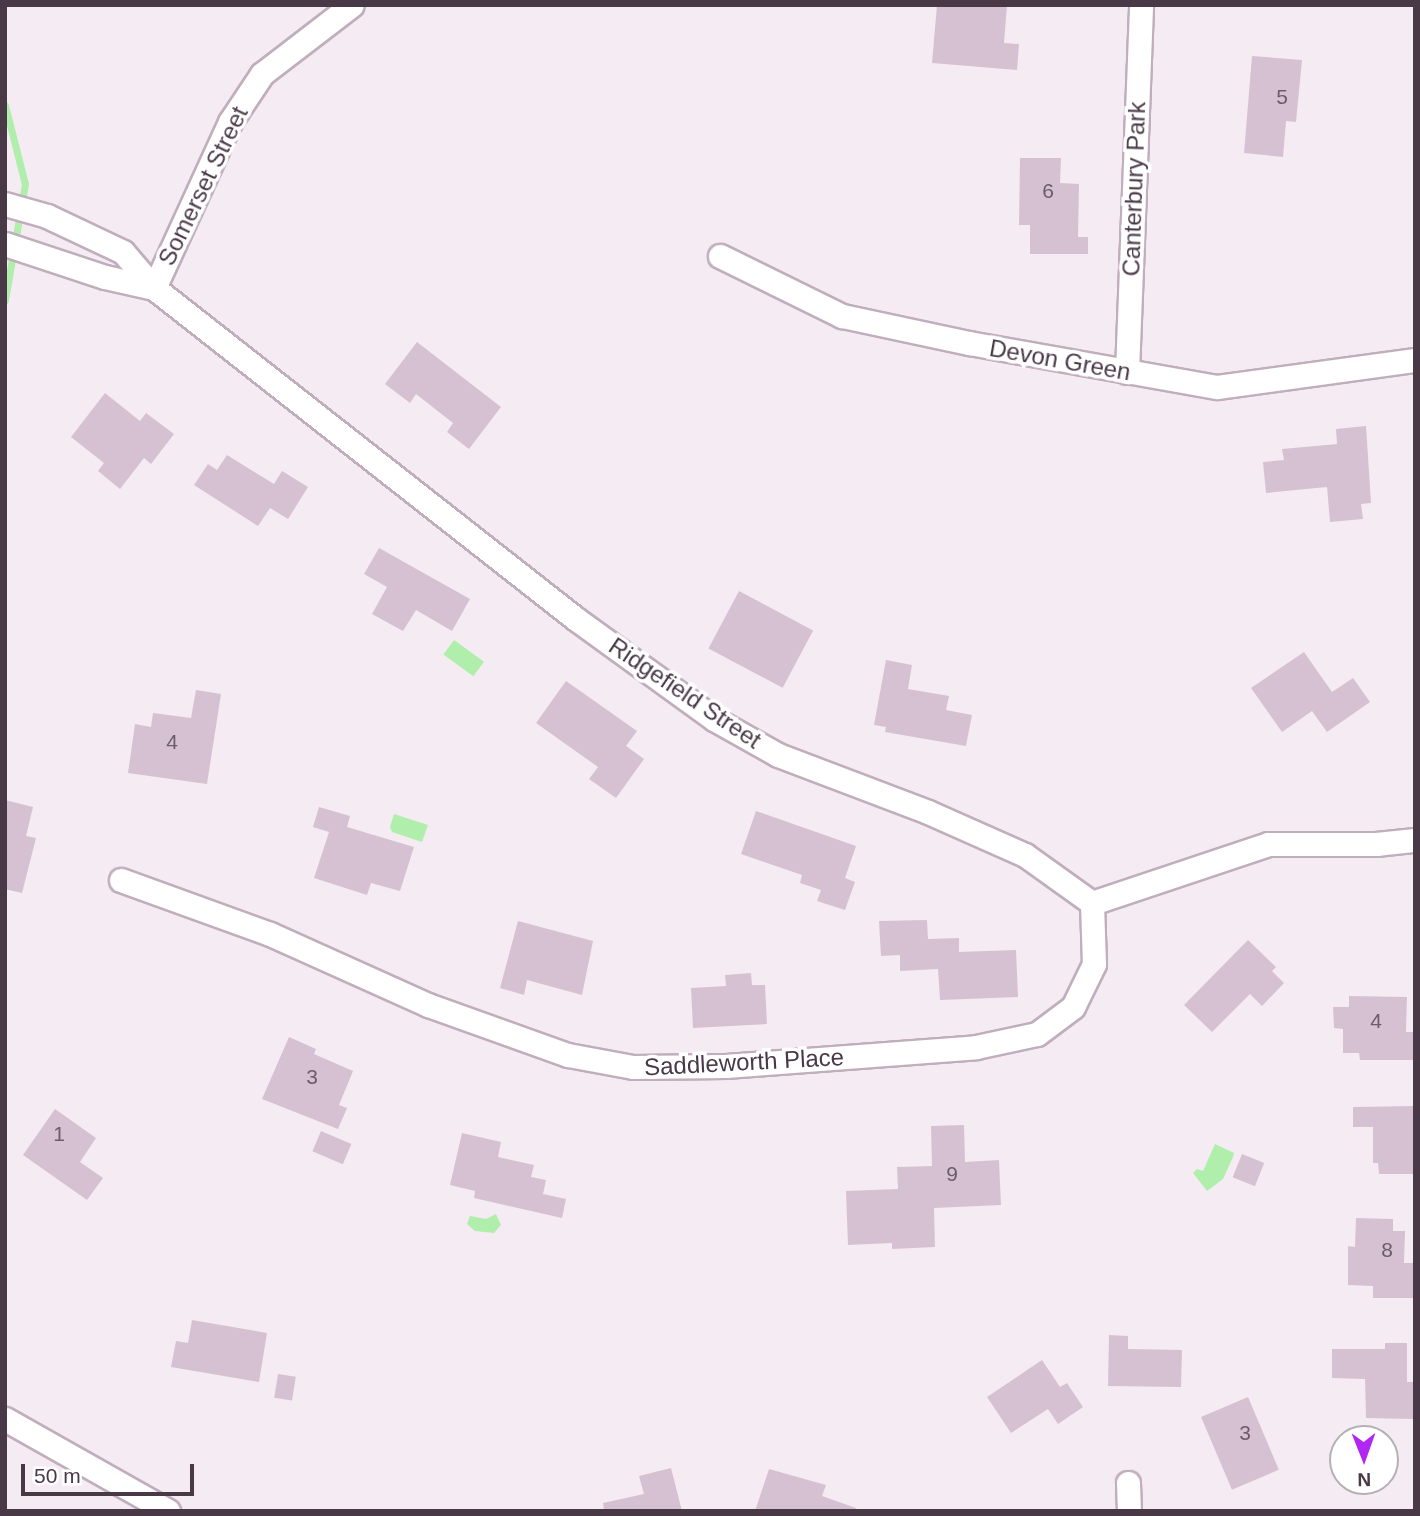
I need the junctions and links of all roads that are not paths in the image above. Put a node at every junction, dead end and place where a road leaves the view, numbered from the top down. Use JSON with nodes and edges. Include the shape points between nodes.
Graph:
{"nodes":[{"id":1,"x":352,"y":5,"type":"edge"},
{"id":2,"x":1141,"y":5,"type":"edge"},
{"id":3,"x":8,"y":205,"type":"edge"},
{"id":4,"x":5,"y":244,"type":"edge"},
{"id":5,"x":720,"y":256,"type":"dead end"},
{"id":6,"x":154,"y":288,"type":"junction"},
{"id":7,"x":1415,"y":359,"type":"edge"},
{"id":8,"x":1127,"y":372,"type":"junction"},
{"id":9,"x":1415,"y":841,"type":"edge"},
{"id":10,"x":121,"y":880,"type":"dead end"},
{"id":11,"x":1092,"y":903,"type":"junction"},
{"id":12,"x":5,"y":1419,"type":"edge"},
{"id":13,"x":1128,"y":1483,"type":"dead end"},
{"id":14,"x":168,"y":1511,"type":"edge"},
{"id":15,"x":1129,"y":1511,"type":"edge"}],
"edges":[{"from":1,"to":6,"type":"street","name":"Somerset Street","via":[[262,74],[230,122]]},
{"from":2,"to":8,"type":"street","name":"Canterbury Park"},
{"from":3,"to":6,"type":"street","name":"Ridgefield Street","via":[[47,216],[123,252]]},
{"from":4,"to":6,"type":"street","name":"Ridgefield Street"},
{"from":5,"to":8,"type":"street","name":"Devon Green","via":[[842,316]]},
{"from":6,"to":11,"type":"street","name":"Ridgefield Street","via":[[576,620],[714,719],[778,755],[1025,855]]},
{"from":7,"to":8,"type":"street","name":"Devon Green","via":[[1217,387]]},
{"from":9,"to":11,"type":"street","via":[[1268,844]]},
{"from":10,"to":11,"type":"street","name":"Saddleworth Place","via":[[270,934],[428,1005],[568,1055],[633,1067],[726,1066],[976,1047],[1037,1034],[1073,1007],[1094,964]]},
{"from":12,"to":14,"type":"street"},
{"from":13,"to":15,"type":"street"}]}
